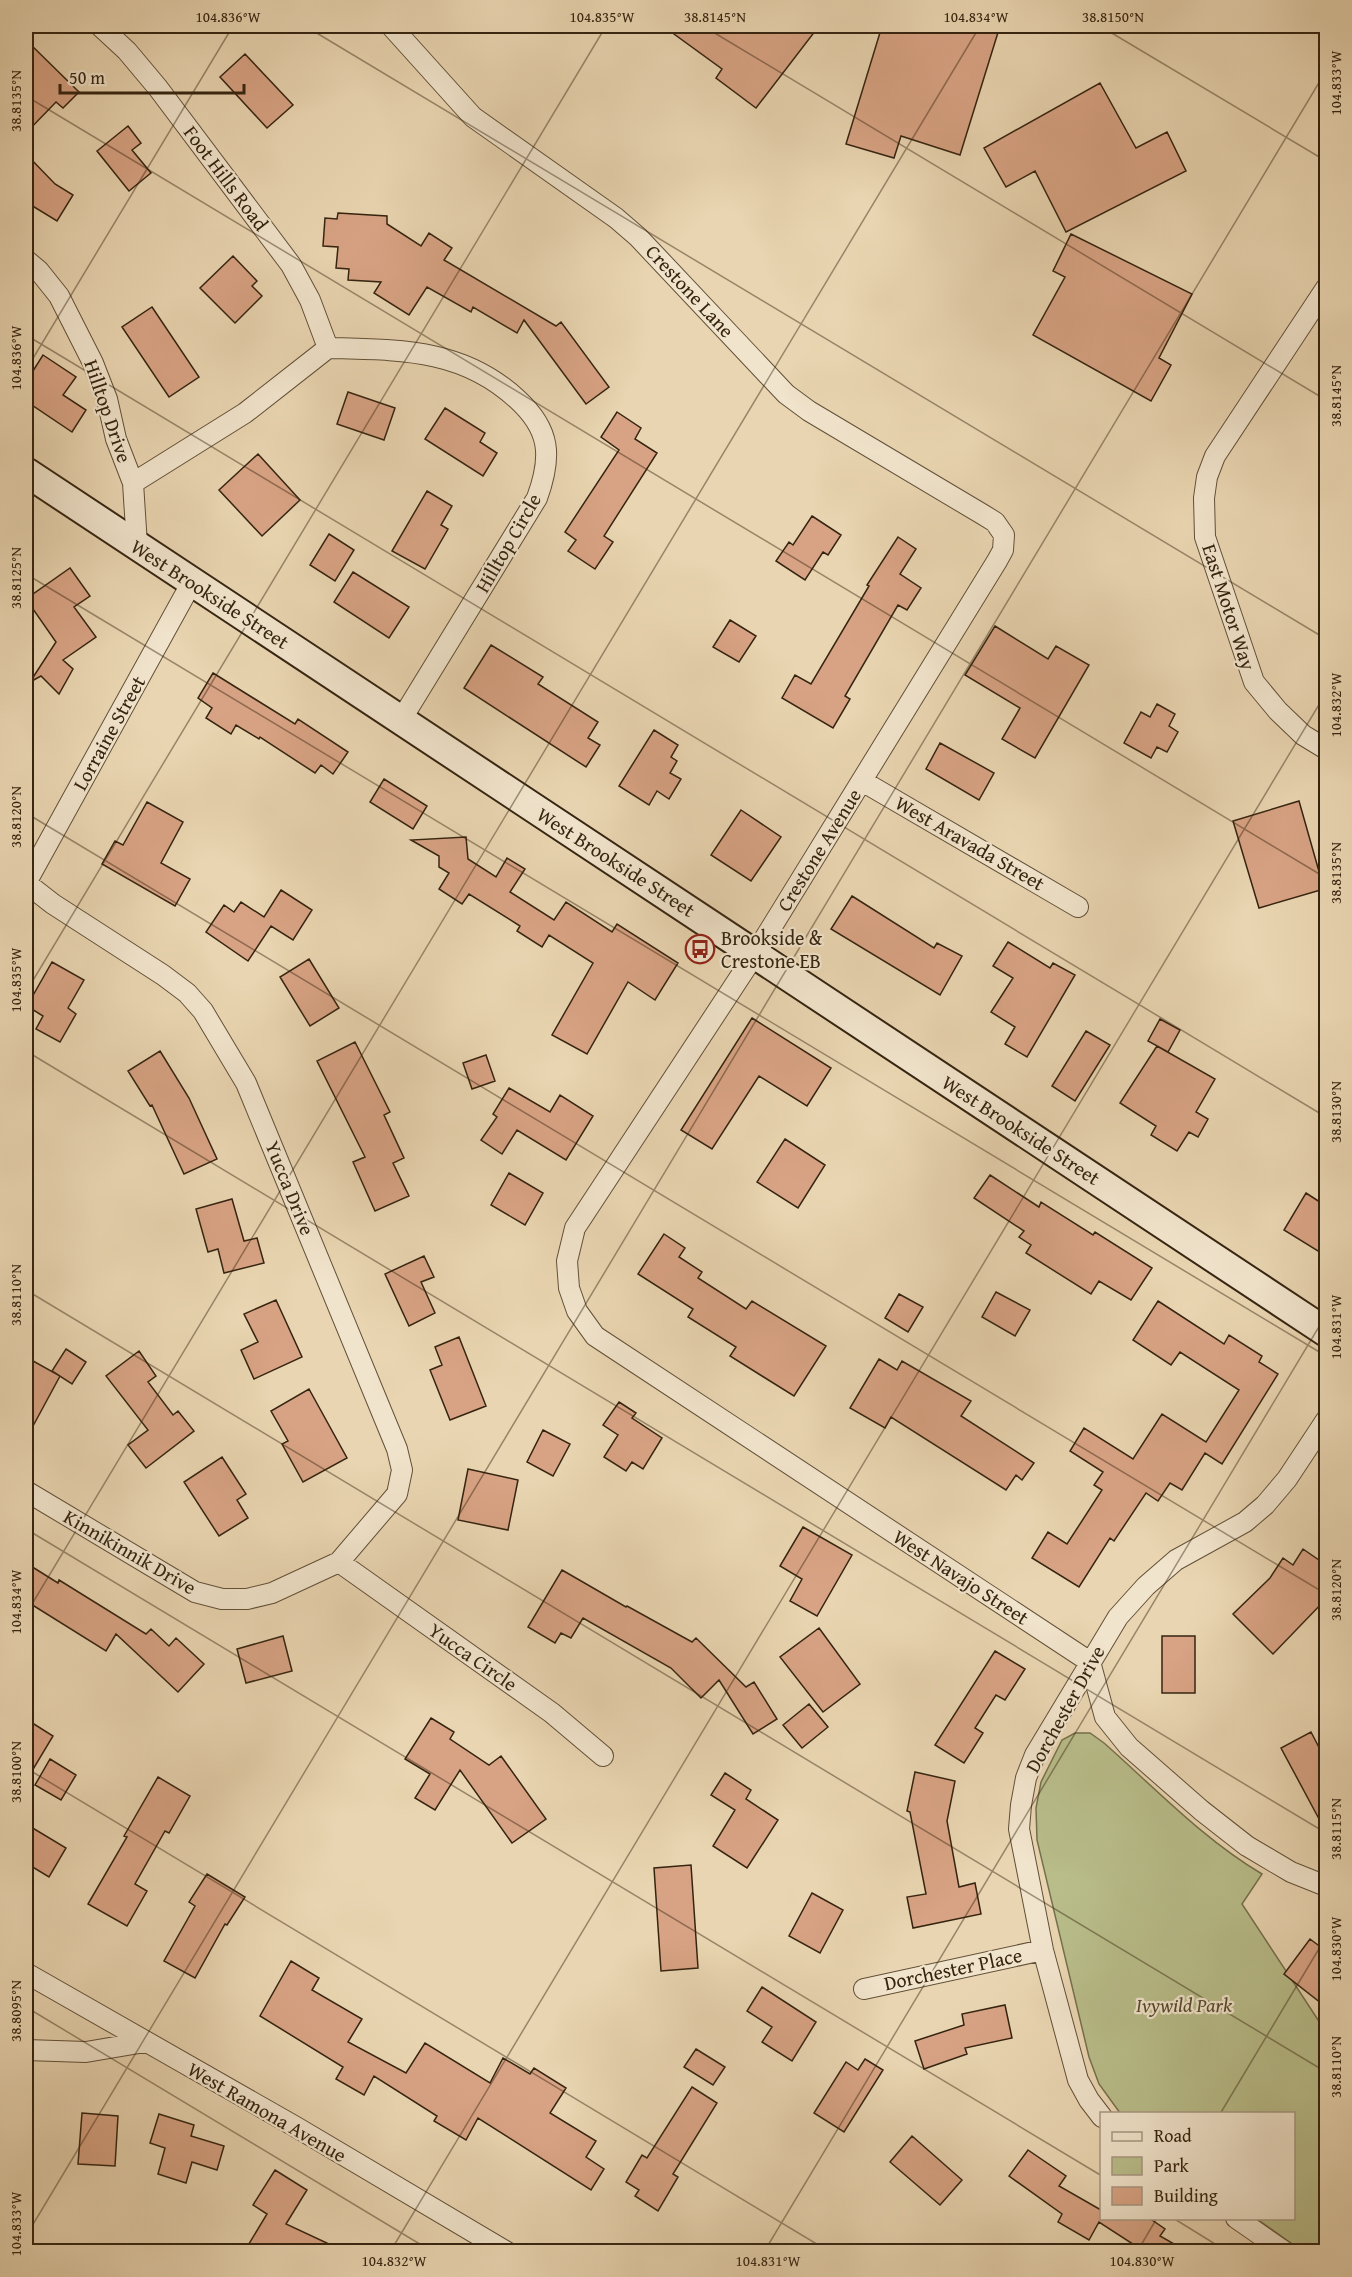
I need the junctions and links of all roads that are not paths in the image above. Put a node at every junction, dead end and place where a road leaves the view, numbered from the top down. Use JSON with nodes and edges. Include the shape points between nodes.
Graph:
{"nodes":[{"id":1,"x":100,"y":26,"type":"edge"},
{"id":2,"x":391,"y":26,"type":"edge"},
{"id":3,"x":26,"y":260,"type":"edge"},
{"id":4,"x":1326,"y":288,"type":"edge"},
{"id":5,"x":328,"y":348,"type":"junction"},
{"id":6,"x":26,"y":472,"type":"edge"},
{"id":7,"x":133,"y":483,"type":"junction"},
{"id":8,"x":1004,"y":535,"type":"joint"},
{"id":9,"x":137,"y":546,"type":"junction"},
{"id":10,"x":192,"y":582,"type":"junction"},
{"id":11,"x":401,"y":720,"type":"junction"},
{"id":12,"x":1326,"y":749,"type":"edge"},
{"id":13,"x":862,"y":781,"type":"junction"},
{"id":14,"x":26,"y":883,"type":"edge"},
{"id":15,"x":1078,"y":907,"type":"dead end"},
{"id":16,"x":755,"y":954,"type":"junction"},
{"id":17,"x":569,"y":1288,"type":"joint"},
{"id":18,"x":1326,"y":1332,"type":"edge"},
{"id":19,"x":1326,"y":1420,"type":"edge"},
{"id":20,"x":26,"y":1491,"type":"edge"},
{"id":21,"x":339,"y":1562,"type":"junction"},
{"id":22,"x":1090,"y":1662,"type":"junction"},
{"id":23,"x":603,"y":1756,"type":"dead end"},
{"id":24,"x":1326,"y":1886,"type":"edge"},
{"id":25,"x":1043,"y":1950,"type":"junction"},
{"id":26,"x":26,"y":1973,"type":"edge"},
{"id":27,"x":864,"y":1989,"type":"dead end"},
{"id":28,"x":145,"y":2042,"type":"junction"},
{"id":29,"x":26,"y":2050,"type":"edge"},
{"id":30,"x":1100,"y":2116,"type":"edge"},
{"id":31,"x":1239,"y":2220,"type":"edge"},
{"id":32,"x":507,"y":2252,"type":"edge"},
{"id":33,"x":1285,"y":2252,"type":"edge"}],
"edges":[{"from":1,"to":5,"type":"street","name":"Foot Hills Road","via":[[158,88],[291,265],[310,300]]},
{"from":2,"to":8,"type":"street","name":"Crestone Lane","via":[[473,117],[638,237],[786,394],[996,522]]},
{"from":3,"to":7,"type":"street","name":"Hilltop Drive","via":[[59,296],[93,363]]},
{"from":4,"to":12,"type":"street","name":"East Motor Way","via":[[1215,456],[1204,498],[1205,537],[1254,682],[1303,735]]},
{"from":5,"to":7,"type":"street","via":[[245,412]]},
{"from":5,"to":11,"type":"street","name":"Hilltop Circle","via":[[413,352],[474,368],[503,386],[527,408],[541,429],[548,451],[537,498]]},
{"from":6,"to":9,"type":"street","name":"West Brookside Street"},
{"from":7,"to":9,"type":"street","name":"Hilltop Drive"},
{"from":8,"to":13,"type":"street","name":"Crestone Avenue","via":[[1003,550]]},
{"from":9,"to":10,"type":"street","name":"West Brookside Street"},
{"from":10,"to":11,"type":"street","name":"West Brookside Street"},
{"from":10,"to":14,"type":"street","name":"Lorraine Street"},
{"from":11,"to":16,"type":"street","name":"West Brookside Street"},
{"from":13,"to":15,"type":"street","name":"West Aravada Street"},
{"from":13,"to":16,"type":"street","name":"Crestone Avenue"},
{"from":14,"to":21,"type":"street","name":"Yucca Drive","via":[[187,993],[203,1011],[246,1083],[397,1449],[402,1470],[397,1494]]},
{"from":16,"to":17,"type":"street","name":"Crestone Avenue","via":[[575,1228],[567,1262]]},
{"from":16,"to":18,"type":"street","name":"West Brookside Street"},
{"from":17,"to":22,"type":"street","name":"West Navajo Street","via":[[577,1311],[595,1336]]},
{"from":19,"to":22,"type":"street","name":"Dorchester Drive","via":[[1265,1505],[1245,1522],[1176,1560],[1154,1579],[1118,1617]]},
{"from":20,"to":21,"type":"street","name":"Kinnikinnik Drive","via":[[195,1592],[222,1599],[272,1593]]},
{"from":21,"to":23,"type":"street","name":"Yucca Circle","via":[[552,1713]]},
{"from":22,"to":24,"type":"street","via":[[1105,1717],[1129,1747],[1247,1846],[1291,1872]]},
{"from":22,"to":25,"type":"street","name":"Dorchester Drive","via":[[1035,1755],[1021,1805],[1019,1830]]},
{"from":25,"to":27,"type":"street","name":"Dorchester Place"},
{"from":25,"to":30,"type":"street","name":"Dorchester Drive","via":[[1078,2080]]},
{"from":26,"to":28,"type":"street","name":"West Ramona Avenue"},
{"from":28,"to":29,"type":"street","via":[[86,2052]]},
{"from":28,"to":32,"type":"street","name":"West Ramona Avenue"},
{"from":31,"to":33,"type":"street"}]}
